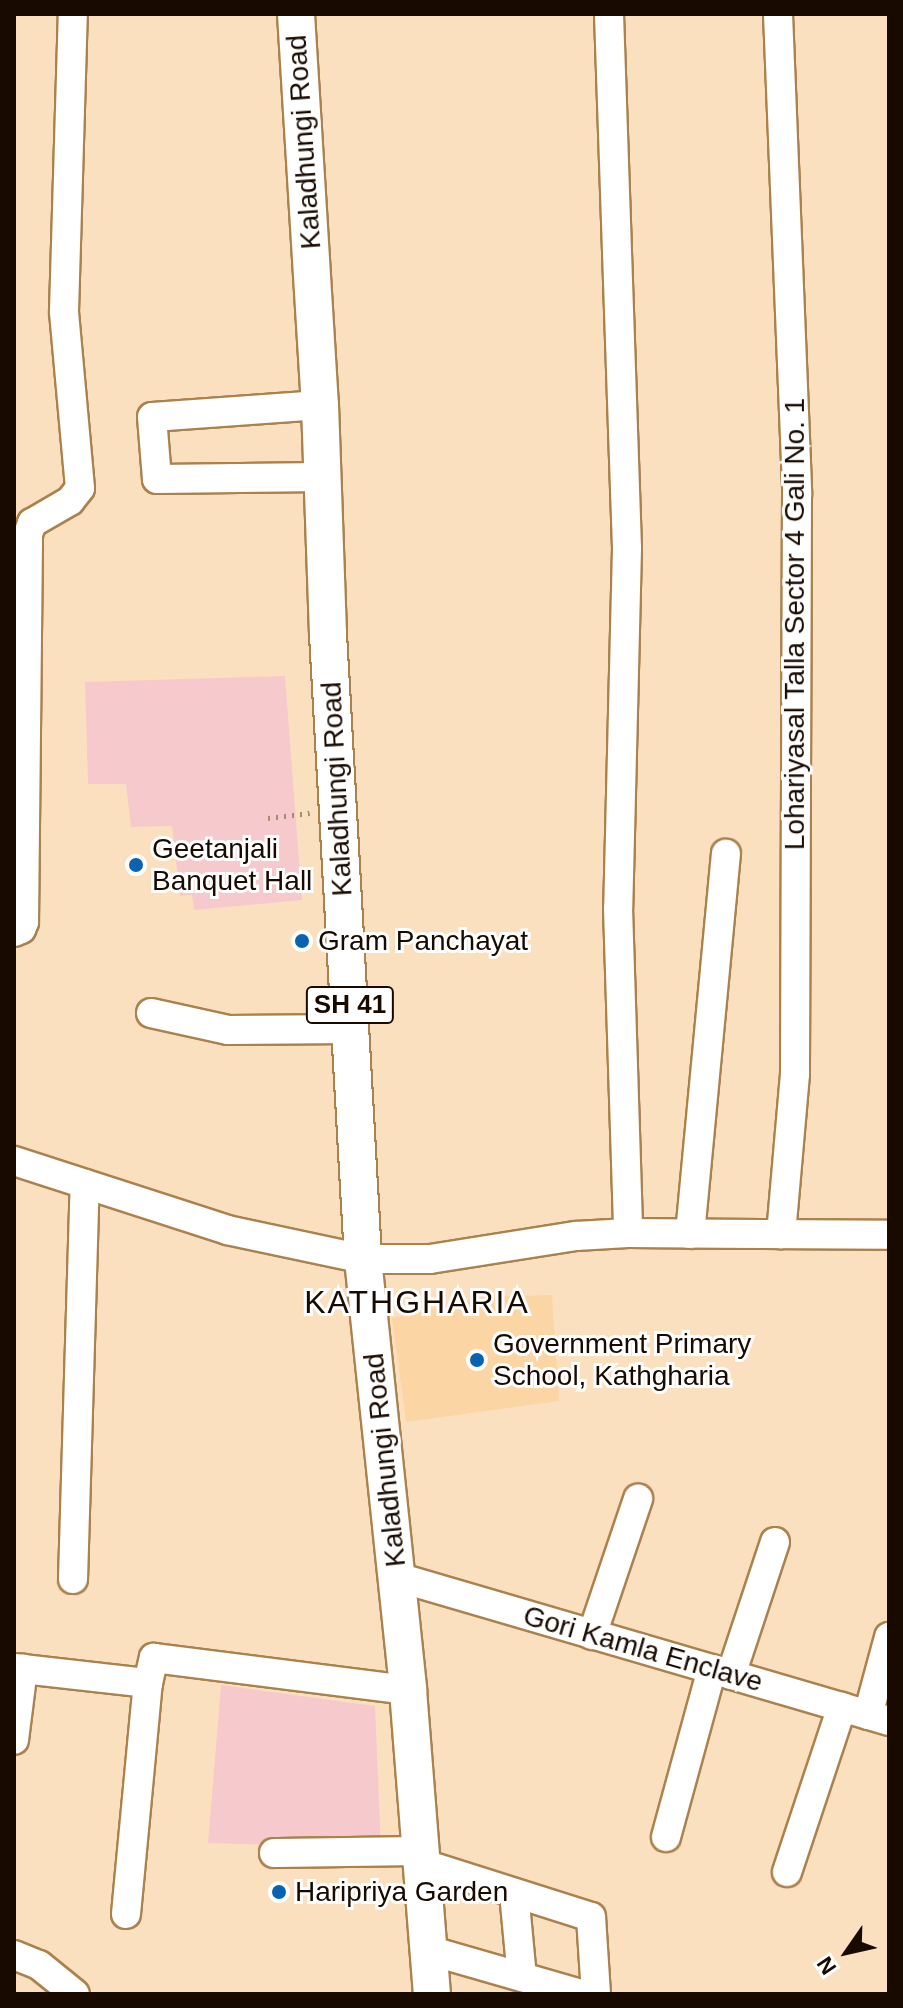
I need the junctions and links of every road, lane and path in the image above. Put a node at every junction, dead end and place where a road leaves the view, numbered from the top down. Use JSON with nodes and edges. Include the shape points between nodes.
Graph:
{"nodes":[{"id":1,"x":73,"y":14,"type":"edge"},
{"id":2,"x":296,"y":14,"type":"edge"},
{"id":3,"x":609,"y":14,"type":"edge"},
{"id":4,"x":778,"y":14,"type":"edge"},
{"id":5,"x":320,"y":405,"type":"junction"},
{"id":6,"x":322,"y":477,"type":"junction"},
{"id":7,"x":339,"y":809,"type":"junction"},
{"id":8,"x":268,"y":818,"type":"dead end"},
{"id":9,"x":726,"y":854,"type":"dead end"},
{"id":10,"x":14,"y":932,"type":"edge"},
{"id":11,"x":151,"y":1013,"type":"dead end"},
{"id":12,"x":352,"y":1029,"type":"junction"},
{"id":13,"x":14,"y":1161,"type":"edge"},
{"id":14,"x":85,"y":1184,"type":"junction"},
{"id":15,"x":628,"y":1233,"type":"junction"},
{"id":16,"x":690,"y":1234,"type":"junction"},
{"id":17,"x":781,"y":1234,"type":"junction"},
{"id":18,"x":889,"y":1235,"type":"edge"},
{"id":19,"x":363,"y":1259,"type":"junction"},
{"id":20,"x":638,"y":1499,"type":"dead end"},
{"id":21,"x":775,"y":1542,"type":"dead end"},
{"id":22,"x":397,"y":1577,"type":"junction"},
{"id":23,"x":73,"y":1579,"type":"dead end"},
{"id":24,"x":592,"y":1635,"type":"junction"},
{"id":25,"x":889,"y":1637,"type":"edge"},
{"id":26,"x":19,"y":1669,"type":"edge"},
{"id":27,"x":722,"y":1672,"type":"junction"},
{"id":28,"x":148,"y":1683,"type":"junction"},
{"id":29,"x":408,"y":1690,"type":"junction"},
{"id":30,"x":866,"y":1714,"type":"edge"},
{"id":31,"x":14,"y":1740,"type":"edge"},
{"id":32,"x":666,"y":1837,"type":"dead end"},
{"id":33,"x":274,"y":1853,"type":"dead end"},
{"id":34,"x":421,"y":1857,"type":"junction"},
{"id":35,"x":787,"y":1872,"type":"dead end"},
{"id":36,"x":514,"y":1893,"type":"junction"},
{"id":37,"x":126,"y":1914,"type":"dead end"},
{"id":38,"x":428,"y":1950,"type":"junction"},
{"id":39,"x":14,"y":1955,"type":"edge"},
{"id":40,"x":522,"y":1977,"type":"junction"},
{"id":41,"x":75,"y":1994,"type":"edge"},
{"id":42,"x":432,"y":1994,"type":"edge"},
{"id":43,"x":580,"y":1994,"type":"edge"},
{"id":44,"x":596,"y":1994,"type":"edge"}],
"edges":[{"from":1,"to":10,"type":"street","via":[[64,311],[80,488],[70,501],[32,523],[28,534],[24,922]]},
{"from":2,"to":5,"type":"main road","name":"Kaladhungi Road","number":"SH 41"},
{"from":3,"to":15,"type":"street","via":[[627,548],[618,908]]},
{"from":4,"to":17,"type":"street","name":"Lohariyasal Talla Sector 4 Gali No. 1","via":[[797,495],[795,1074]]},
{"from":5,"to":6,"type":"main road","name":"Kaladhungi Road","number":"SH 41"},
{"from":5,"to":6,"type":"street","via":[[152,417],[157,479]]},
{"from":6,"to":7,"type":"main road","name":"Kaladhungi Road","number":"SH 41"},
{"from":7,"to":8,"type":"path"},
{"from":7,"to":12,"type":"main road","name":"Kaladhungi Road","number":"SH 41"},
{"from":9,"to":16,"type":"street"},
{"from":11,"to":12,"type":"street","via":[[228,1030]]},
{"from":12,"to":19,"type":"main road","name":"Kaladhungi Road","number":"SH 41"},
{"from":13,"to":14,"type":"street"},
{"from":14,"to":19,"type":"street","via":[[227,1230]]},
{"from":14,"to":23,"type":"street"},
{"from":15,"to":16,"type":"street"},
{"from":15,"to":19,"type":"street","via":[[430,1259]]},
{"from":16,"to":17,"type":"street"},
{"from":17,"to":18,"type":"street"},
{"from":19,"to":22,"type":"main road","name":"Kaladhungi Road","number":"SH 41"},
{"from":20,"to":24,"type":"street"},
{"from":21,"to":27,"type":"street"},
{"from":22,"to":24,"type":"street","name":"Gori Kamla Enclave"},
{"from":22,"to":29,"type":"main road","name":"Kaladhungi Road","number":"SH 41"},
{"from":24,"to":27,"type":"street","name":"Gori Kamla Enclave"},
{"from":25,"to":30,"type":"street"},
{"from":26,"to":28,"type":"street"},
{"from":26,"to":31,"type":"street"},
{"from":27,"to":30,"type":"street","name":"Gori Kamla Enclave"},
{"from":27,"to":32,"type":"street"},
{"from":28,"to":29,"type":"street","via":[[151,1661],[158,1656]]},
{"from":28,"to":37,"type":"street"},
{"from":29,"to":34,"type":"main road","name":"Kaladhungi Road","number":"SH 41"},
{"from":30,"to":35,"type":"street"},
{"from":33,"to":34,"type":"street"},
{"from":34,"to":36,"type":"street"},
{"from":34,"to":38,"type":"main road","name":"Kaladhungi Road","number":"SH 41"},
{"from":36,"to":40,"type":"street"},
{"from":36,"to":44,"type":"street","via":[[591,1917]]},
{"from":38,"to":40,"type":"street"},
{"from":38,"to":42,"type":"main road","name":"Kaladhungi Road","number":"SH 41"},
{"from":39,"to":41,"type":"street","via":[[39,1965]]},
{"from":40,"to":43,"type":"street"}]}
